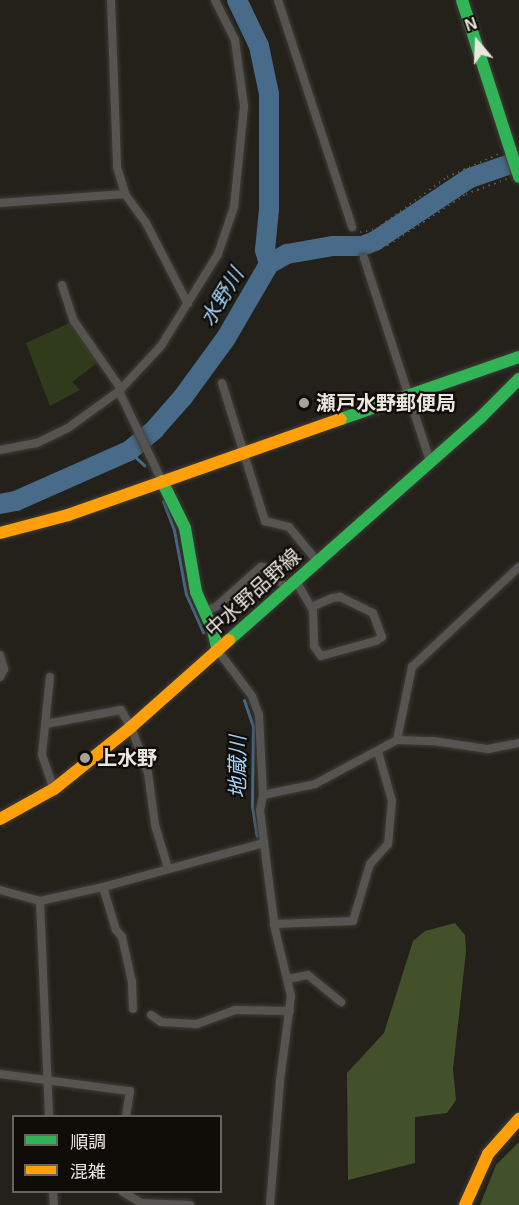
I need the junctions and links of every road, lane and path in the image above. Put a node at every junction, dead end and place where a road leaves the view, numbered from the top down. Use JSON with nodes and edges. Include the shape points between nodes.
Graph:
{"nodes":[{"id":1,"x":111,"y":0,"type":"edge"},
{"id":2,"x":215,"y":0,"type":"edge"},
{"id":3,"x":278,"y":0,"type":"edge"},
{"id":4,"x":462,"y":0,"type":"edge"},
{"id":5,"x":511,"y":152,"type":"junction"},
{"id":6,"x":518,"y":175,"type":"edge"},
{"id":7,"x":125,"y":194,"type":"junction"},
{"id":8,"x":0,"y":203,"type":"edge"},
{"id":9,"x":352,"y":227,"type":"joint"},
{"id":10,"x":364,"y":258,"type":"joint"},
{"id":11,"x":62,"y":285,"type":"dead end"},
{"id":12,"x":188,"y":304,"type":"junction"},
{"id":13,"x":519,"y":357,"type":"edge"},
{"id":14,"x":519,"y":379,"type":"edge"},
{"id":15,"x":222,"y":383,"type":"dead end"},
{"id":16,"x":120,"y":390,"type":"junction"},
{"id":17,"x":409,"y":395,"type":"junction"},
{"id":18,"x":0,"y":450,"type":"edge"},
{"id":19,"x":245,"y":452,"type":"junction"},
{"id":20,"x":430,"y":461,"type":"junction"},
{"id":21,"x":162,"y":481,"type":"junction"},
{"id":22,"x":0,"y":533,"type":"edge"},
{"id":23,"x":317,"y":561,"type":"junction"},
{"id":24,"x":519,"y":567,"type":"edge"},
{"id":25,"x":291,"y":585,"type":"junction"},
{"id":26,"x":312,"y":607,"type":"junction"},
{"id":27,"x":205,"y":612,"type":"junction"},
{"id":28,"x":218,"y":651,"type":"junction"},
{"id":29,"x":0,"y":655,"type":"edge"},
{"id":30,"x":50,"y":676,"type":"dead end"},
{"id":31,"x":0,"y":677,"type":"edge"},
{"id":32,"x":46,"y":723,"type":"junction"},
{"id":33,"x":131,"y":727,"type":"junction"},
{"id":34,"x":397,"y":740,"type":"junction"},
{"id":35,"x":519,"y":743,"type":"edge"},
{"id":36,"x":378,"y":752,"type":"junction"},
{"id":37,"x":54,"y":789,"type":"junction"},
{"id":38,"x":262,"y":795,"type":"junction"},
{"id":39,"x":0,"y":819,"type":"edge"},
{"id":40,"x":264,"y":843,"type":"junction"},
{"id":41,"x":168,"y":868,"type":"junction"},
{"id":42,"x":103,"y":887,"type":"junction"},
{"id":43,"x":0,"y":890,"type":"edge"},
{"id":44,"x":40,"y":901,"type":"junction"},
{"id":45,"x":274,"y":924,"type":"junction"},
{"id":46,"x":288,"y":979,"type":"junction"},
{"id":47,"x":341,"y":1002,"type":"dead end"},
{"id":48,"x":133,"y":1009,"type":"dead end"},
{"id":49,"x":290,"y":1011,"type":"junction"},
{"id":50,"x":151,"y":1016,"type":"dead end"},
{"id":51,"x":0,"y":1074,"type":"edge"},
{"id":52,"x":47,"y":1079,"type":"junction"},
{"id":53,"x":49,"y":1115,"type":"edge"},
{"id":54,"x":126,"y":1115,"type":"edge"},
{"id":55,"x":519,"y":1119,"type":"edge"},
{"id":56,"x":126,"y":1193,"type":"edge"},
{"id":57,"x":190,"y":1205,"type":"edge"},
{"id":58,"x":270,"y":1205,"type":"edge"},
{"id":59,"x":465,"y":1205,"type":"edge"}],
"edges":[{"from":1,"to":7,"type":"street","via":[[117,167]]},
{"from":2,"to":12,"type":"street","via":[[235,40],[244,106],[239,171],[234,207],[218,254]]},
{"from":3,"to":9,"type":"street"},
{"from":4,"to":5,"type":"main road"},
{"from":5,"to":6,"type":"main road"},
{"from":5,"to":9,"type":"path","via":[[447,177],[376,229],[357,232]]},
{"from":6,"to":10,"type":"path","via":[[459,198]]},
{"from":7,"to":8,"type":"street"},
{"from":7,"to":12,"type":"street","via":[[146,223]]},
{"from":10,"to":17,"type":"street"},
{"from":11,"to":16,"type":"street","via":[[74,321]]},
{"from":12,"to":16,"type":"street","via":[[161,346]]},
{"from":13,"to":17,"type":"main road"},
{"from":14,"to":20,"type":"main road","name":"中水野品野線"},
{"from":15,"to":19,"type":"street"},
{"from":16,"to":18,"type":"street","via":[[68,428],[37,443]]},
{"from":16,"to":21,"type":"street"},
{"from":17,"to":19,"type":"main road"},
{"from":17,"to":20,"type":"street"},
{"from":19,"to":21,"type":"main road"},
{"from":19,"to":23,"type":"street","via":[[265,521],[289,527]]},
{"from":20,"to":23,"type":"main road","name":"中水野品野線"},
{"from":21,"to":22,"type":"main road"},
{"from":21,"to":27,"type":"main road","via":[[185,528],[196,592]]},
{"from":23,"to":25,"type":"main road","name":"中水野品野線"},
{"from":24,"to":34,"type":"street","via":[[412,667]]},
{"from":25,"to":26,"type":"street"},
{"from":25,"to":27,"type":"street","via":[[261,567]]},
{"from":25,"to":28,"type":"main road","name":"中水野品野線"},
{"from":26,"to":26,"type":"street","via":[[315,646],[321,656],[382,637],[373,613],[340,597]]},
{"from":27,"to":28,"type":"main road"},
{"from":28,"to":33,"type":"main road","name":"中水野品野線"},
{"from":28,"to":38,"type":"street","via":[[252,696],[259,715]]},
{"from":29,"to":31,"type":"street","via":[[4,669]]},
{"from":30,"to":32,"type":"street"},
{"from":32,"to":33,"type":"street","via":[[121,711]]},
{"from":32,"to":37,"type":"street","via":[[42,755]]},
{"from":33,"to":37,"type":"main road","name":"中水野品野線"},
{"from":33,"to":41,"type":"street","via":[[148,773],[154,825]]},
{"from":34,"to":35,"type":"street","via":[[488,749]]},
{"from":34,"to":36,"type":"street"},
{"from":36,"to":38,"type":"street","via":[[315,784]]},
{"from":36,"to":45,"type":"street","via":[[392,801],[388,844],[370,864],[353,921]]},
{"from":37,"to":39,"type":"main road","name":"中水野品野線"},
{"from":38,"to":40,"type":"street"},
{"from":40,"to":41,"type":"street"},
{"from":40,"to":45,"type":"street"},
{"from":41,"to":42,"type":"street"},
{"from":42,"to":44,"type":"street"},
{"from":42,"to":48,"type":"street","via":[[116,930],[122,937],[132,982]]},
{"from":43,"to":44,"type":"street"},
{"from":44,"to":52,"type":"street"},
{"from":45,"to":46,"type":"street"},
{"from":46,"to":47,"type":"street","via":[[308,975]]},
{"from":46,"to":49,"type":"street"},
{"from":49,"to":50,"type":"street","via":[[235,1010],[197,1024],[161,1022]]},
{"from":49,"to":58,"type":"street"},
{"from":51,"to":52,"type":"street"},
{"from":52,"to":53,"type":"street"},
{"from":52,"to":54,"type":"street","via":[[130,1091]]},
{"from":55,"to":59,"type":"main road","via":[[488,1154]]},
{"from":56,"to":57,"type":"street","via":[[141,1203]]}]}
